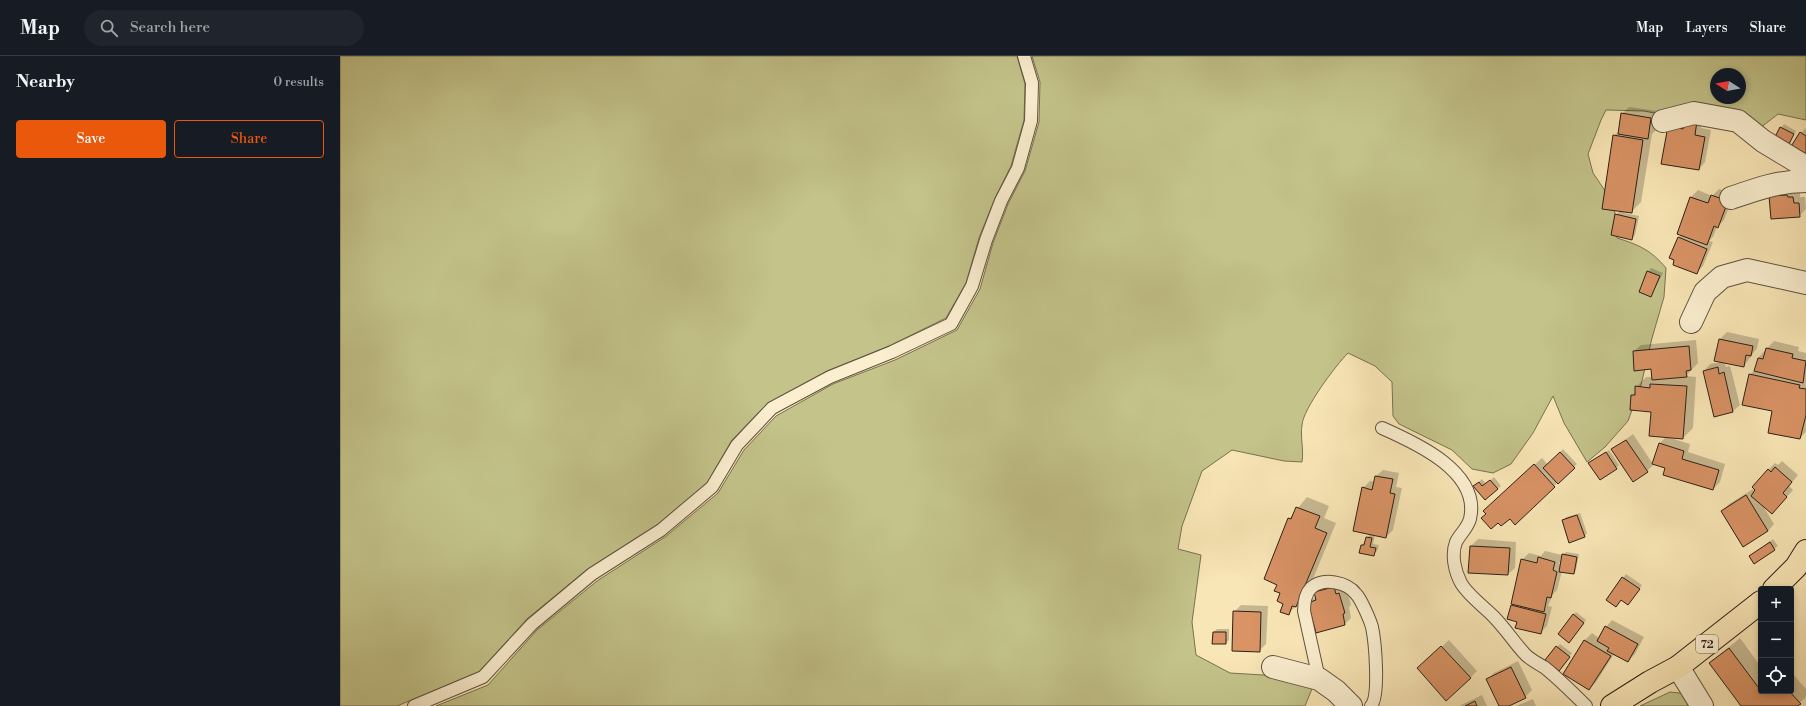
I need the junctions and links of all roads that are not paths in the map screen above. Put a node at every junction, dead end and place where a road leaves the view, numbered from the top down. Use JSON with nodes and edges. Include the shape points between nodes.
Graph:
{"nodes":[{"id":1,"x":1024,"y":56,"type":"edge"},
{"id":2,"x":1663,"y":122,"type":"dead end"},
{"id":3,"x":1806,"y":167,"type":"edge"},
{"id":4,"x":1806,"y":181,"type":"edge"},
{"id":5,"x":1731,"y":198,"type":"dead end"},
{"id":6,"x":1806,"y":283,"type":"edge"},
{"id":7,"x":1691,"y":322,"type":"dead end"},
{"id":8,"x":1382,"y":428,"type":"dead end"},
{"id":9,"x":1806,"y":551,"type":"edge"},
{"id":10,"x":1777,"y":586,"type":"edge"},
{"id":11,"x":1758,"y":604,"type":"edge"},
{"id":12,"x":1273,"y":667,"type":"dead end"},
{"id":13,"x":1678,"y":667,"type":"junction"},
{"id":14,"x":1319,"y":680,"type":"junction"},
{"id":15,"x":414,"y":706,"type":"edge"},
{"id":16,"x":1351,"y":706,"type":"edge"},
{"id":17,"x":1371,"y":706,"type":"edge"},
{"id":18,"x":1586,"y":706,"type":"edge"},
{"id":19,"x":1612,"y":706,"type":"edge"},
{"id":20,"x":1702,"y":706,"type":"edge"}],
"edges":[{"from":1,"to":15,"type":"lane","via":[[1032,83],[1031,121],[1018,168],[1001,201],[972,286],[951,324],[830,377],[772,408],[737,445],[712,487],[661,530],[592,574],[532,624],[483,678]]},
{"from":2,"to":3,"type":"street","via":[[1694,113],[1738,121],[1763,141]]},
{"from":4,"to":5,"type":"street","via":[[1786,181]]},
{"from":6,"to":7,"type":"street","via":[[1747,270],[1722,277],[1705,292]]},
{"from":8,"to":18,"type":"lane","via":[[1434,453],[1455,472],[1472,504],[1469,520],[1456,542],[1454,554],[1455,567],[1462,584],[1505,628],[1525,654]]},
{"from":9,"to":10,"type":"main road","via":[[1796,567]]},
{"from":11,"to":13,"type":"main road","number":"72"},
{"from":12,"to":14,"type":"street"},
{"from":13,"to":19,"type":"main road","number":"72"},
{"from":13,"to":20,"type":"street"},
{"from":14,"to":16,"type":"street","via":[[1336,691]]},
{"from":14,"to":17,"type":"lane","via":[[1304,602],[1310,588],[1318,583],[1342,584],[1356,593],[1372,627],[1377,689]]}]}
